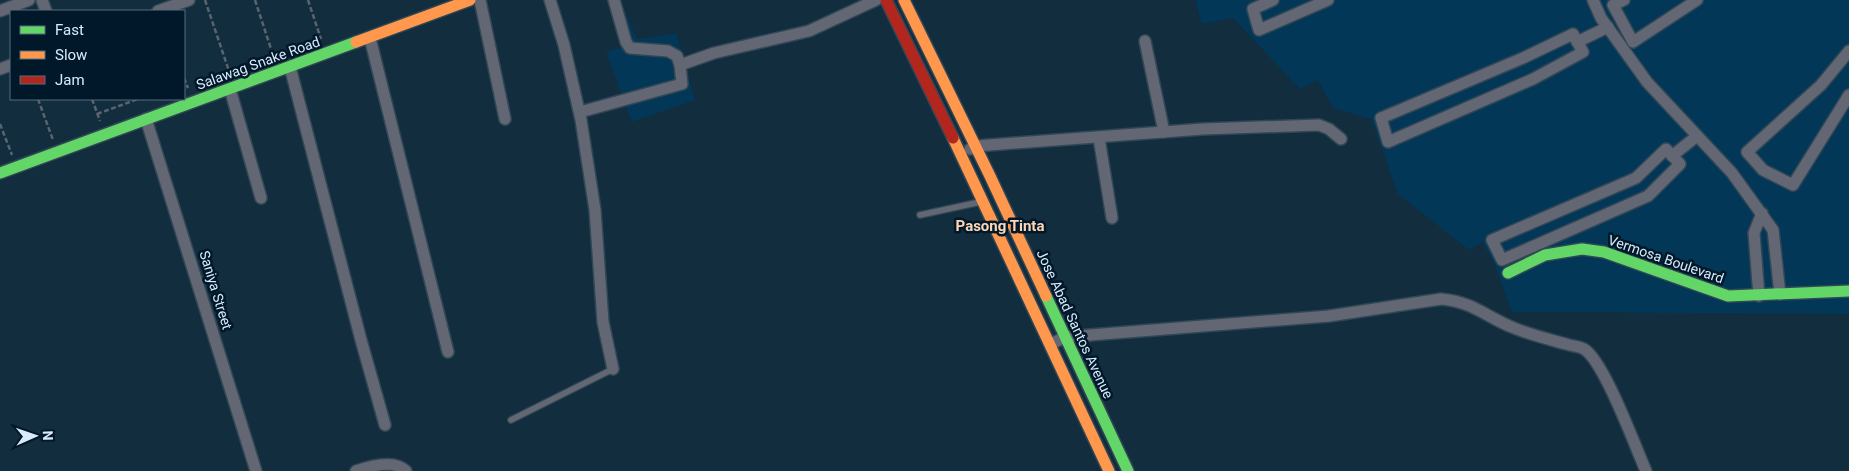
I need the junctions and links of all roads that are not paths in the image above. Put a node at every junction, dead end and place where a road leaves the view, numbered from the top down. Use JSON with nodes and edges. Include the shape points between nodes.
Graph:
{"nodes":[{"id":1,"x":28,"y":0,"type":"edge"},
{"id":2,"x":189,"y":0,"type":"edge"},
{"id":3,"x":470,"y":0,"type":"edge"},
{"id":4,"x":480,"y":0,"type":"edge"},
{"id":5,"x":550,"y":0,"type":"edge"},
{"id":6,"x":614,"y":0,"type":"edge"},
{"id":7,"x":876,"y":0,"type":"edge"},
{"id":8,"x":886,"y":0,"type":"edge"},
{"id":9,"x":904,"y":0,"type":"edge"},
{"id":10,"x":1274,"y":0,"type":"edge"},
{"id":11,"x":1328,"y":0,"type":"edge"},
{"id":12,"x":1593,"y":0,"type":"edge"},
{"id":13,"x":1624,"y":0,"type":"edge"},
{"id":14,"x":1697,"y":0,"type":"edge"},
{"id":15,"x":161,"y":10,"type":"edge"},
{"id":16,"x":0,"y":11,"type":"edge"},
{"id":17,"x":1608,"y":27,"type":"junction"},
{"id":18,"x":370,"y":38,"type":"junction"},
{"id":19,"x":1145,"y":42,"type":"dead end"},
{"id":20,"x":1577,"y":42,"type":"junction"},
{"id":21,"x":1849,"y":51,"type":"edge"},
{"id":22,"x":680,"y":65,"type":"junction"},
{"id":23,"x":290,"y":67,"type":"junction"},
{"id":24,"x":230,"y":89,"type":"junction"},
{"id":25,"x":1849,"y":95,"type":"edge"},
{"id":26,"x":580,"y":112,"type":"junction"},
{"id":27,"x":146,"y":119,"type":"junction"},
{"id":28,"x":505,"y":120,"type":"dead end"},
{"id":29,"x":1164,"y":132,"type":"junction"},
{"id":30,"x":1698,"y":136,"type":"junction"},
{"id":31,"x":1099,"y":138,"type":"junction"},
{"id":32,"x":1341,"y":139,"type":"dead end"},
{"id":33,"x":976,"y":146,"type":"junction"},
{"id":34,"x":959,"y":154,"type":"junction"},
{"id":35,"x":1672,"y":156,"type":"junction"},
{"id":36,"x":0,"y":173,"type":"edge"},
{"id":37,"x":999,"y":195,"type":"junction"},
{"id":38,"x":261,"y":198,"type":"dead end"},
{"id":39,"x":983,"y":201,"type":"junction"},
{"id":40,"x":1762,"y":212,"type":"junction"},
{"id":41,"x":920,"y":215,"type":"dead end"},
{"id":42,"x":1112,"y":218,"type":"dead end"},
{"id":43,"x":1508,"y":273,"type":"dead end"},
{"id":44,"x":1849,"y":291,"type":"edge"},
{"id":45,"x":1780,"y":294,"type":"junction"},
{"id":46,"x":1759,"y":296,"type":"junction"},
{"id":47,"x":1065,"y":337,"type":"junction"},
{"id":48,"x":1050,"y":344,"type":"junction"},
{"id":49,"x":448,"y":352,"type":"dead end"},
{"id":50,"x":613,"y":369,"type":"joint"},
{"id":51,"x":511,"y":420,"type":"dead end"},
{"id":52,"x":386,"y":425,"type":"dead end"},
{"id":53,"x":256,"y":471,"type":"edge"},
{"id":54,"x":356,"y":471,"type":"edge"},
{"id":55,"x":406,"y":471,"type":"edge"},
{"id":56,"x":1109,"y":471,"type":"edge"},
{"id":57,"x":1128,"y":471,"type":"edge"},
{"id":58,"x":1646,"y":471,"type":"edge"}],
"edges":[{"from":1,"to":16,"type":"street"},
{"from":2,"to":15,"type":"street"},
{"from":3,"to":18,"type":"main road","name":"Salawag Snake Road"},
{"from":4,"to":28,"type":"street"},
{"from":5,"to":26,"type":"street"},
{"from":6,"to":22,"type":"street","via":[[630,48],[668,51],[677,56]]},
{"from":7,"to":22,"type":"street","via":[[809,31],[714,53]]},
{"from":8,"to":34,"type":"main road"},
{"from":9,"to":33,"type":"main road","name":"Jose Abad Santos Avenue"},
{"from":10,"to":11,"type":"street","via":[[1253,9],[1259,30]]},
{"from":12,"to":17,"type":"street"},
{"from":13,"to":14,"type":"street","via":[[1612,6],[1633,42]]},
{"from":17,"to":20,"type":"street"},
{"from":17,"to":30,"type":"street","via":[[1647,82]]},
{"from":18,"to":23,"type":"main road","name":"Salawag Snake Road"},
{"from":18,"to":49,"type":"street"},
{"from":19,"to":29,"type":"street"},
{"from":20,"to":20,"type":"street","via":[[1573,34],[1381,118],[1388,142],[1533,79],[1583,52]]},
{"from":21,"to":25,"type":"street","via":[[1820,86],[1747,152],[1763,170],[1793,185]]},
{"from":22,"to":26,"type":"street","via":[[682,84]]},
{"from":23,"to":24,"type":"main road","name":"Salawag Snake Road"},
{"from":23,"to":52,"type":"street"},
{"from":24,"to":27,"type":"main road","name":"Salawag Snake Road"},
{"from":24,"to":38,"type":"street"},
{"from":26,"to":50,"type":"street","via":[[595,210],[603,322]]},
{"from":27,"to":36,"type":"main road","name":"Salawag Snake Road"},
{"from":27,"to":53,"type":"street","name":"Saniya Street"},
{"from":29,"to":31,"type":"street"},
{"from":29,"to":32,"type":"street","via":[[1319,125]]},
{"from":30,"to":35,"type":"street"},
{"from":30,"to":40,"type":"street"},
{"from":31,"to":33,"type":"street"},
{"from":31,"to":42,"type":"street"},
{"from":33,"to":34,"type":"street"},
{"from":33,"to":37,"type":"main road","name":"Jose Abad Santos Avenue"},
{"from":34,"to":39,"type":"main road"},
{"from":35,"to":35,"type":"street","via":[[1680,164],[1648,196],[1502,260],[1492,240],[1636,178],[1666,149]]},
{"from":37,"to":39,"type":"lane"},
{"from":37,"to":47,"type":"main road","name":"Jose Abad Santos Avenue"},
{"from":39,"to":41,"type":"lane"},
{"from":39,"to":48,"type":"main road"},
{"from":40,"to":45,"type":"street","via":[[1773,230]]},
{"from":40,"to":46,"type":"street","via":[[1754,233]]},
{"from":43,"to":46,"type":"main road","name":"Vermosa Boulevard","via":[[1545,255],[1582,249],[1604,252],[1728,296]]},
{"from":44,"to":45,"type":"main road","name":"Vermosa Boulevard"},
{"from":45,"to":46,"type":"main road","name":"Vermosa Boulevard"},
{"from":47,"to":48,"type":"street"},
{"from":47,"to":57,"type":"main road","name":"Jose Abad Santos Avenue"},
{"from":47,"to":58,"type":"street","via":[[1329,316],[1441,299],[1458,300],[1503,324],[1584,349],[1594,358]]},
{"from":48,"to":56,"type":"main road"},
{"from":50,"to":51,"type":"lane"},
{"from":54,"to":55,"type":"street","via":[[391,464]]}]}
